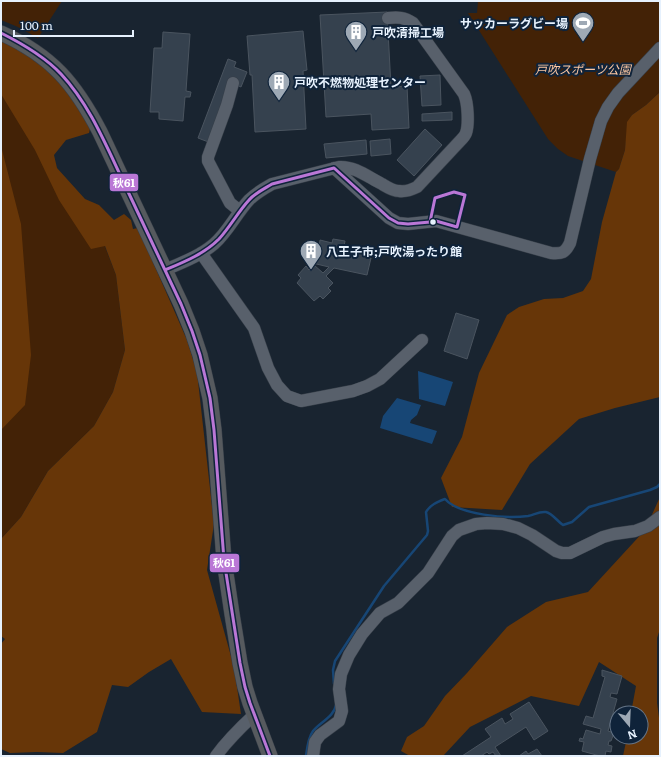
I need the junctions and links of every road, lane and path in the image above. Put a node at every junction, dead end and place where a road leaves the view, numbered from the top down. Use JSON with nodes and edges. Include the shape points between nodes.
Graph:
{"nodes":[{"id":1,"x":388,"y":18,"type":"dead end"},
{"id":2,"x":1,"y":33,"type":"edge"},
{"id":3,"x":660,"y":48,"type":"edge"},
{"id":4,"x":233,"y":83,"type":"dead end"},
{"id":5,"x":334,"y":168,"type":"junction"},
{"id":6,"x":240,"y":211,"type":"junction"},
{"id":7,"x":202,"y":253,"type":"junction"},
{"id":8,"x":165,"y":270,"type":"junction"},
{"id":9,"x":422,"y":340,"type":"dead end"},
{"id":10,"x":660,"y":518,"type":"edge"},
{"id":11,"x":254,"y":715,"type":"junction"},
{"id":12,"x":216,"y":756,"type":"edge"},
{"id":13,"x":270,"y":756,"type":"edge"},
{"id":14,"x":313,"y":756,"type":"edge"}],
"edges":[{"from":1,"to":5,"type":"street","via":[[401,17],[413,23],[461,89],[466,99],[466,134],[417,187],[409,191],[392,190],[346,166]]},
{"from":2,"to":8,"type":"main road","via":[[44,58],[79,96],[100,132]]},
{"from":3,"to":5,"type":"street","via":[[618,93],[601,121],[570,243],[567,250],[560,254],[436,221],[398,223],[389,218]]},
{"from":4,"to":6,"type":"street","via":[[208,161],[230,203]]},
{"from":5,"to":6,"type":"street","via":[[272,184],[262,189]]},
{"from":6,"to":7,"type":"street","via":[[224,233]]},
{"from":7,"to":8,"type":"street"},
{"from":7,"to":9,"type":"street","via":[[254,328],[268,368],[287,396],[301,401],[367,386],[380,379]]},
{"from":8,"to":11,"type":"main road","via":[[192,331],[208,387],[226,573],[245,687]]},
{"from":10,"to":14,"type":"street","via":[[648,526],[603,537],[570,553],[562,554],[532,535],[503,524],[476,524],[459,530],[452,536],[428,573],[398,603],[380,613],[362,634],[341,674],[339,689],[342,711],[339,721],[320,735],[315,742]]},
{"from":11,"to":12,"type":"street"},
{"from":11,"to":13,"type":"main road"}]}
